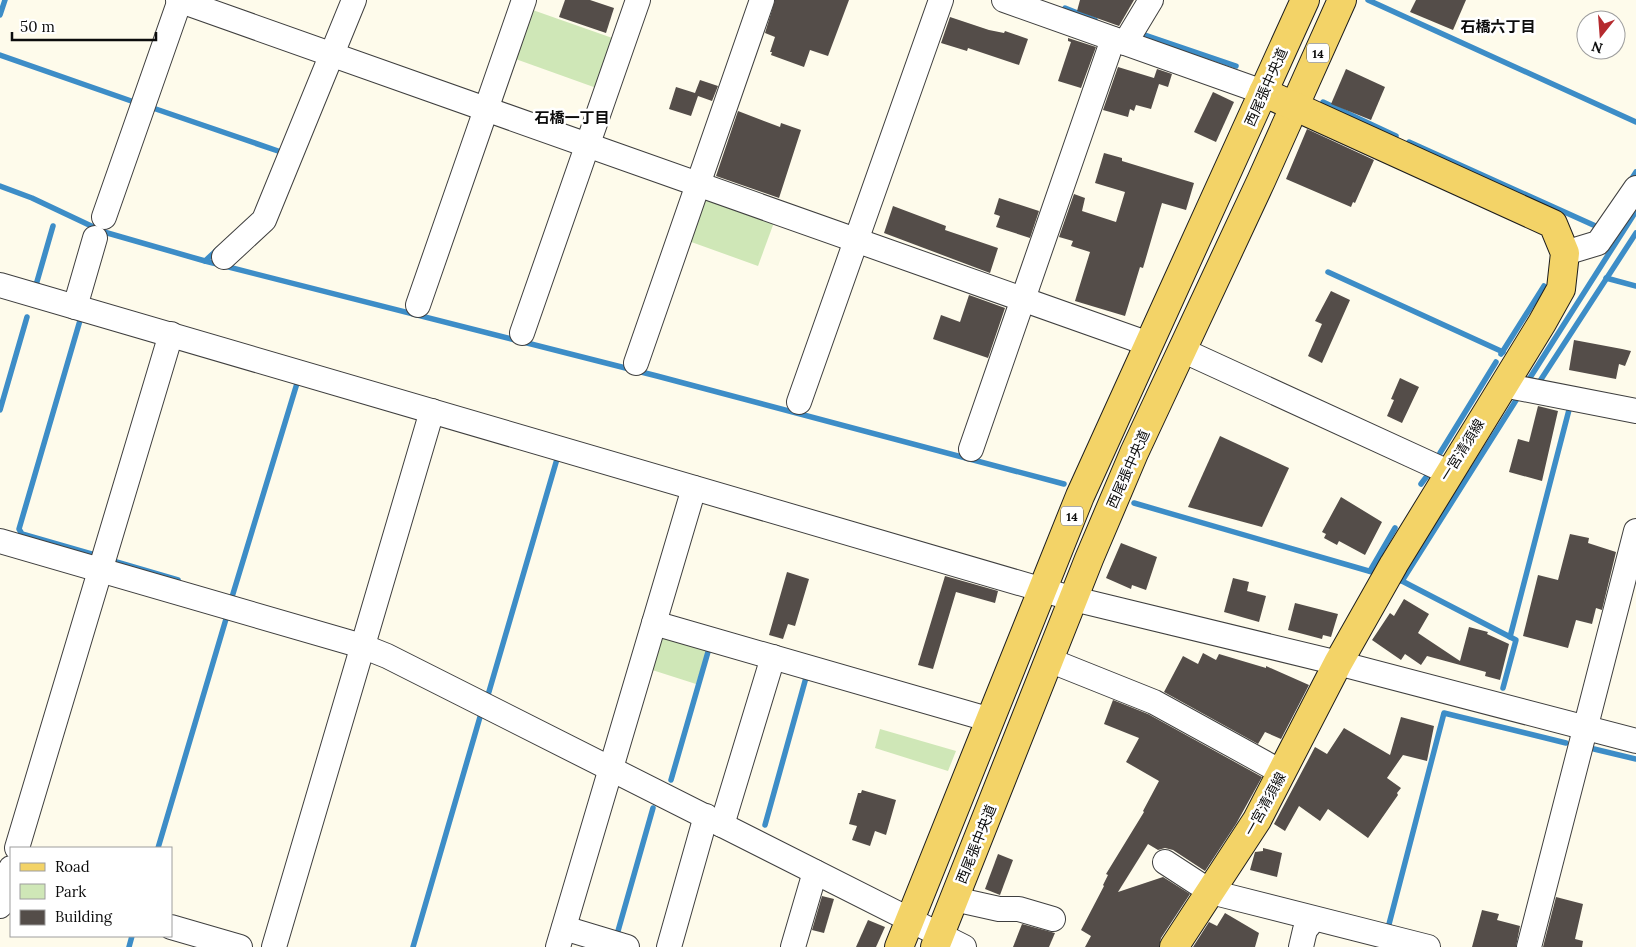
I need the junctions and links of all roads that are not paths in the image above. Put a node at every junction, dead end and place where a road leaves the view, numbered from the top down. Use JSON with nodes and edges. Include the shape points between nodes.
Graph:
{"nodes":[{"id":1,"x":179,"y":0,"type":"edge"},
{"id":2,"x":354,"y":0,"type":"edge"},
{"id":3,"x":524,"y":0,"type":"edge"},
{"id":4,"x":638,"y":0,"type":"edge"},
{"id":5,"x":762,"y":0,"type":"edge"},
{"id":6,"x":941,"y":0,"type":"edge"},
{"id":7,"x":1004,"y":0,"type":"edge"},
{"id":8,"x":1151,"y":0,"type":"edge"},
{"id":9,"x":1305,"y":0,"type":"edge"},
{"id":10,"x":1342,"y":0,"type":"edge"},
{"id":11,"x":1059,"y":9,"type":"edge"},
{"id":12,"x":1119,"y":41,"type":"junction"},
{"id":13,"x":332,"y":54,"type":"junction"},
{"id":14,"x":1263,"y":92,"type":"junction"},
{"id":15,"x":1295,"y":106,"type":"junction"},
{"id":16,"x":486,"y":109,"type":"junction"},
{"id":17,"x":588,"y":145,"type":"junction"},
{"id":18,"x":698,"y":184,"type":"junction"},
{"id":19,"x":1636,"y":188,"type":"edge"},
{"id":20,"x":856,"y":240,"type":"junction"},
{"id":21,"x":1565,"y":253,"type":"junction"},
{"id":22,"x":224,"y":257,"type":"dead end"},
{"id":23,"x":0,"y":285,"type":"edge"},
{"id":24,"x":1023,"y":299,"type":"junction"},
{"id":25,"x":418,"y":305,"type":"dead end"},
{"id":26,"x":74,"y":307,"type":"junction"},
{"id":27,"x":522,"y":333,"type":"dead end"},
{"id":28,"x":171,"y":334,"type":"junction"},
{"id":29,"x":1149,"y":344,"type":"junction"},
{"id":30,"x":1182,"y":350,"type":"junction"},
{"id":31,"x":636,"y":363,"type":"dead end"},
{"id":32,"x":1515,"y":388,"type":"junction"},
{"id":33,"x":798,"y":402,"type":"dead end"},
{"id":34,"x":1636,"y":410,"type":"edge"},
{"id":35,"x":432,"y":411,"type":"junction"},
{"id":36,"x":971,"y":448,"type":"dead end"},
{"id":37,"x":1448,"y":472,"type":"junction"},
{"id":38,"x":694,"y":488,"type":"junction"},
{"id":39,"x":1636,"y":531,"type":"edge"},
{"id":40,"x":0,"y":541,"type":"edge"},
{"id":41,"x":100,"y":570,"type":"junction"},
{"id":42,"x":1042,"y":589,"type":"junction"},
{"id":43,"x":1074,"y":599,"type":"junction"},
{"id":44,"x":654,"y":622,"type":"junction"},
{"id":45,"x":362,"y":646,"type":"junction"},
{"id":46,"x":773,"y":657,"type":"junction"},
{"id":47,"x":1049,"y":660,"type":"junction"},
{"id":48,"x":1338,"y":663,"type":"junction"},
{"id":49,"x":992,"y":720,"type":"junction"},
{"id":50,"x":1584,"y":728,"type":"junction"},
{"id":51,"x":1636,"y":741,"type":"edge"},
{"id":52,"x":610,"y":768,"type":"junction"},
{"id":53,"x":1282,"y":773,"type":"junction"},
{"id":54,"x":714,"y":821,"type":"junction"},
{"id":55,"x":17,"y":847,"type":"edge"},
{"id":56,"x":1165,"y":862,"type":"dead end"},
{"id":57,"x":815,"y":872,"type":"junction"},
{"id":58,"x":8,"y":875,"type":"edge"},
{"id":59,"x":1211,"y":892,"type":"junction"},
{"id":60,"x":954,"y":899,"type":"junction"},
{"id":61,"x":0,"y":906,"type":"edge"},
{"id":62,"x":910,"y":919,"type":"junction"},
{"id":63,"x":1053,"y":919,"type":"dead end"},
{"id":64,"x":1314,"y":919,"type":"junction"},
{"id":65,"x":172,"y":926,"type":"edge"},
{"id":66,"x":561,"y":938,"type":"edge"},
{"id":67,"x":937,"y":941,"type":"edge"},
{"id":68,"x":240,"y":947,"type":"edge"},
{"id":69,"x":274,"y":947,"type":"edge"},
{"id":70,"x":627,"y":947,"type":"edge"},
{"id":71,"x":669,"y":947,"type":"edge"},
{"id":72,"x":793,"y":947,"type":"edge"},
{"id":73,"x":899,"y":947,"type":"edge"},
{"id":74,"x":964,"y":947,"type":"edge"},
{"id":75,"x":1174,"y":947,"type":"edge"},
{"id":76,"x":1301,"y":947,"type":"edge"},
{"id":77,"x":1428,"y":947,"type":"edge"},
{"id":78,"x":1529,"y":947,"type":"edge"}],
"edges":[{"from":1,"to":13,"type":"street"},
{"from":1,"to":26,"type":"street"},
{"from":2,"to":13,"type":"street"},
{"from":3,"to":16,"type":"street"},
{"from":4,"to":17,"type":"street"},
{"from":5,"to":18,"type":"street"},
{"from":6,"to":20,"type":"street"},
{"from":7,"to":11,"type":"street"},
{"from":8,"to":12,"type":"street"},
{"from":9,"to":14,"type":"main road","name":"西尾張中央道","number":"14"},
{"from":10,"to":15,"type":"main road","name":"西尾張中央道","number":"14"},
{"from":11,"to":12,"type":"street"},
{"from":12,"to":14,"type":"street"},
{"from":12,"to":24,"type":"street"},
{"from":13,"to":16,"type":"street"},
{"from":13,"to":22,"type":"street","via":[[264,220]]},
{"from":14,"to":15,"type":"main road","name":"一宮清須線"},
{"from":14,"to":29,"type":"main road","name":"西尾張中央道","number":"14"},
{"from":15,"to":21,"type":"main road","name":"一宮清須線","via":[[1553,224]]},
{"from":15,"to":30,"type":"main road","name":"西尾張中央道","number":"14"},
{"from":16,"to":17,"type":"street"},
{"from":16,"to":25,"type":"street"},
{"from":17,"to":18,"type":"street"},
{"from":17,"to":27,"type":"street"},
{"from":18,"to":20,"type":"street"},
{"from":18,"to":31,"type":"street"},
{"from":19,"to":21,"type":"street","via":[[1598,243]]},
{"from":20,"to":24,"type":"street"},
{"from":20,"to":33,"type":"street"},
{"from":21,"to":32,"type":"main road","name":"一宮清須線","via":[[1561,289]]},
{"from":23,"to":26,"type":"street"},
{"from":24,"to":29,"type":"street"},
{"from":24,"to":36,"type":"street"},
{"from":26,"to":28,"type":"street"},
{"from":28,"to":35,"type":"street"},
{"from":28,"to":41,"type":"street"},
{"from":29,"to":42,"type":"main road","name":"西尾張中央道","number":"14"},
{"from":30,"to":37,"type":"street"},
{"from":30,"to":43,"type":"main road","name":"西尾張中央道","number":"14","via":[[1134,453]]},
{"from":32,"to":34,"type":"street"},
{"from":32,"to":37,"type":"main road","name":"一宮清須線"},
{"from":35,"to":38,"type":"street"},
{"from":35,"to":45,"type":"street"},
{"from":37,"to":48,"type":"main road","name":"一宮清須線"},
{"from":38,"to":42,"type":"street"},
{"from":38,"to":44,"type":"street"},
{"from":39,"to":50,"type":"street"},
{"from":40,"to":41,"type":"street"},
{"from":41,"to":45,"type":"street"},
{"from":41,"to":55,"type":"street"},
{"from":42,"to":43,"type":"street"},
{"from":42,"to":49,"type":"main road","name":"西尾張中央道","number":"14"},
{"from":43,"to":47,"type":"main road","name":"西尾張中央道","number":"14"},
{"from":43,"to":48,"type":"street"},
{"from":44,"to":46,"type":"street"},
{"from":44,"to":52,"type":"street"},
{"from":45,"to":52,"type":"street"},
{"from":45,"to":69,"type":"street"},
{"from":46,"to":49,"type":"street"},
{"from":46,"to":54,"type":"street"},
{"from":47,"to":53,"type":"street","via":[[1154,702]]},
{"from":47,"to":60,"type":"main road","name":"西尾張中央道","number":"14"},
{"from":48,"to":50,"type":"street"},
{"from":48,"to":53,"type":"main road","name":"一宮清須線"},
{"from":49,"to":62,"type":"main road","name":"西尾張中央道","number":"14"},
{"from":50,"to":51,"type":"street"},
{"from":50,"to":78,"type":"street"},
{"from":52,"to":54,"type":"street"},
{"from":52,"to":66,"type":"street"},
{"from":53,"to":59,"type":"main road","name":"一宮清須線","via":[[1257,820]]},
{"from":54,"to":57,"type":"street"},
{"from":54,"to":71,"type":"street"},
{"from":56,"to":59,"type":"street"},
{"from":57,"to":62,"type":"street"},
{"from":57,"to":72,"type":"street"},
{"from":58,"to":61,"type":"street"},
{"from":59,"to":64,"type":"street"},
{"from":59,"to":75,"type":"main road","name":"一宮清須線"},
{"from":60,"to":63,"type":"street","via":[[998,909],[1019,909]]},
{"from":60,"to":67,"type":"main road","name":"西尾張中央道","number":"14"},
{"from":62,"to":67,"type":"street"},
{"from":62,"to":73,"type":"main road","name":"西尾張中央道","number":"14"},
{"from":64,"to":76,"type":"street","via":[[1305,930]]},
{"from":64,"to":77,"type":"street"},
{"from":65,"to":68,"type":"street"},
{"from":66,"to":70,"type":"street"},
{"from":67,"to":74,"type":"street"}]}
